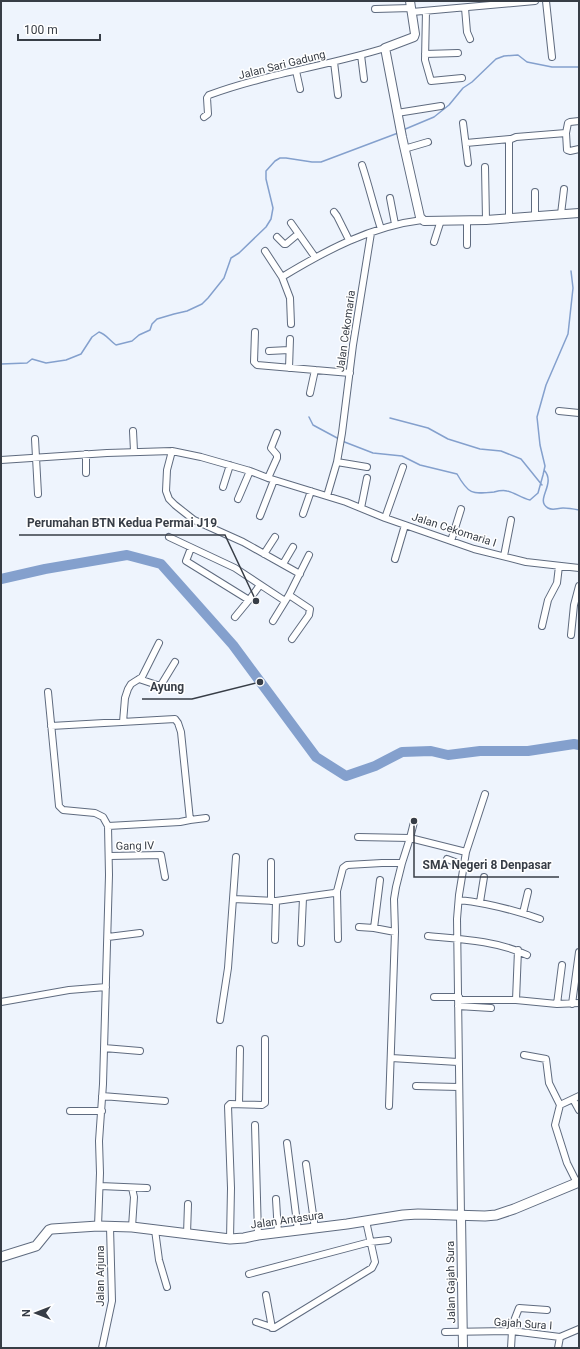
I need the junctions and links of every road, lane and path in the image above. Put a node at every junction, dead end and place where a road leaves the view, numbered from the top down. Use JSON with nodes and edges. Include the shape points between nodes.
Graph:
{"nodes":[{"id":1,"x":535,"y":1,"type":"edge"},
{"id":2,"x":546,"y":1,"type":"edge"},
{"id":3,"x":411,"y":7,"type":"edge"},
{"id":4,"x":465,"y":8,"type":"junction"},
{"id":5,"x":375,"y":9,"type":"dead end"},
{"id":6,"x":426,"y":11,"type":"junction"},
{"id":7,"x":470,"y":39,"type":"dead end"},
{"id":8,"x":385,"y":48,"type":"junction"},
{"id":9,"x":458,"y":53,"type":"dead end"},
{"id":10,"x":425,"y":54,"type":"junction"},
{"id":11,"x":361,"y":55,"type":"junction"},
{"id":12,"x":552,"y":56,"type":"dead end"},
{"id":13,"x":334,"y":62,"type":"junction"},
{"id":14,"x":296,"y":71,"type":"junction"},
{"id":15,"x":462,"y":78,"type":"dead end"},
{"id":16,"x":364,"y":79,"type":"dead end"},
{"id":17,"x":300,"y":89,"type":"dead end"},
{"id":18,"x":338,"y":95,"type":"dead end"},
{"id":19,"x":441,"y":106,"type":"dead end"},
{"id":20,"x":397,"y":113,"type":"junction"},
{"id":21,"x":204,"y":117,"type":"dead end"},
{"id":22,"x":579,"y":122,"type":"edge"},
{"id":23,"x":464,"y":124,"type":"dead end"},
{"id":24,"x":566,"y":133,"type":"junction"},
{"id":25,"x":510,"y":139,"type":"junction"},
{"id":26,"x":428,"y":142,"type":"dead end"},
{"id":27,"x":466,"y":143,"type":"junction"},
{"id":28,"x":404,"y":149,"type":"junction"},
{"id":29,"x":579,"y":149,"type":"edge"},
{"id":30,"x":468,"y":163,"type":"dead end"},
{"id":31,"x":362,"y":165,"type":"dead end"},
{"id":32,"x":485,"y":167,"type":"dead end"},
{"id":33,"x":564,"y":189,"type":"dead end"},
{"id":34,"x":535,"y":192,"type":"dead end"},
{"id":35,"x":390,"y":198,"type":"dead end"},
{"id":36,"x":334,"y":212,"type":"dead end"},
{"id":37,"x":579,"y":213,"type":"edge"},
{"id":38,"x":561,"y":214,"type":"junction"},
{"id":39,"x":536,"y":216,"type":"junction"},
{"id":40,"x":509,"y":219,"type":"junction"},
{"id":41,"x":422,"y":220,"type":"junction"},
{"id":42,"x":441,"y":220,"type":"junction"},
{"id":43,"x":486,"y":220,"type":"junction"},
{"id":44,"x":467,"y":221,"type":"junction"},
{"id":45,"x":291,"y":223,"type":"dead end"},
{"id":46,"x":395,"y":224,"type":"junction"},
{"id":47,"x":381,"y":229,"type":"junction"},
{"id":48,"x":371,"y":233,"type":"junction"},
{"id":49,"x":298,"y":234,"type":"junction"},
{"id":50,"x":278,"y":237,"type":"dead end"},
{"id":51,"x":349,"y":240,"type":"junction"},
{"id":52,"x":434,"y":242,"type":"dead end"},
{"id":53,"x":467,"y":245,"type":"dead end"},
{"id":54,"x":265,"y":251,"type":"dead end"},
{"id":55,"x":315,"y":257,"type":"junction"},
{"id":56,"x":282,"y":277,"type":"junction"},
{"id":57,"x":291,"y":324,"type":"dead end"},
{"id":58,"x":255,"y":332,"type":"dead end"},
{"id":59,"x":290,"y":339,"type":"dead end"},
{"id":60,"x":289,"y":350,"type":"junction"},
{"id":61,"x":269,"y":351,"type":"dead end"},
{"id":62,"x":289,"y":368,"type":"junction"},
{"id":63,"x":315,"y":370,"type":"junction"},
{"id":64,"x":350,"y":373,"type":"junction"},
{"id":65,"x":310,"y":393,"type":"dead end"},
{"id":66,"x":559,"y":411,"type":"dead end"},
{"id":67,"x":579,"y":413,"type":"edge"},
{"id":68,"x":133,"y":431,"type":"dead end"},
{"id":69,"x":277,"y":432,"type":"dead end"},
{"id":70,"x":35,"y":439,"type":"dead end"},
{"id":71,"x":134,"y":451,"type":"junction"},
{"id":72,"x":172,"y":451,"type":"junction"},
{"id":73,"x":86,"y":454,"type":"junction"},
{"id":74,"x":36,"y":458,"type":"junction"},
{"id":75,"x":1,"y":460,"type":"edge"},
{"id":76,"x":337,"y":462,"type":"junction"},
{"id":77,"x":230,"y":464,"type":"junction"},
{"id":78,"x":367,"y":467,"type":"dead end"},
{"id":79,"x":403,"y":467,"type":"dead end"},
{"id":80,"x":250,"y":471,"type":"junction"},
{"id":81,"x":86,"y":474,"type":"dead end"},
{"id":82,"x":367,"y":478,"type":"dead end"},
{"id":83,"x":271,"y":479,"type":"junction"},
{"id":84,"x":223,"y":487,"type":"dead end"},
{"id":85,"x":311,"y":491,"type":"junction"},
{"id":86,"x":38,"y":494,"type":"dead end"},
{"id":87,"x":327,"y":496,"type":"junction"},
{"id":88,"x":238,"y":499,"type":"dead end"},
{"id":89,"x":361,"y":508,"type":"junction"},
{"id":90,"x":461,"y":509,"type":"dead end"},
{"id":91,"x":303,"y":514,"type":"dead end"},
{"id":92,"x":260,"y":516,"type":"dead end"},
{"id":93,"x":385,"y":518,"type":"junction"},
{"id":94,"x":511,"y":520,"type":"dead end"},
{"id":95,"x":405,"y":525,"type":"junction"},
{"id":96,"x":169,"y":537,"type":"dead end"},
{"id":97,"x":275,"y":537,"type":"dead end"},
{"id":98,"x":451,"y":541,"type":"junction"},
{"id":99,"x":292,"y":546,"type":"dead end"},
{"id":100,"x":191,"y":548,"type":"junction"},
{"id":101,"x":264,"y":554,"type":"junction"},
{"id":102,"x":309,"y":555,"type":"dead end"},
{"id":103,"x":504,"y":556,"type":"junction"},
{"id":104,"x":395,"y":559,"type":"dead end"},
{"id":105,"x":283,"y":564,"type":"junction"},
{"id":106,"x":559,"y":566,"type":"junction"},
{"id":107,"x":579,"y":568,"type":"edge"},
{"id":108,"x":300,"y":574,"type":"junction"},
{"id":109,"x":260,"y":585,"type":"junction"},
{"id":110,"x":579,"y":586,"type":"edge"},
{"id":111,"x":289,"y":595,"type":"junction"},
{"id":112,"x":249,"y":600,"type":"junction"},
{"id":113,"x":285,"y":601,"type":"junction"},
{"id":114,"x":235,"y":617,"type":"dead end"},
{"id":115,"x":273,"y":621,"type":"dead end"},
{"id":116,"x":542,"y":626,"type":"dead end"},
{"id":117,"x":571,"y":635,"type":"dead end"},
{"id":118,"x":292,"y":639,"type":"dead end"},
{"id":119,"x":158,"y":643,"type":"dead end"},
{"id":120,"x":175,"y":662,"type":"dead end"},
{"id":121,"x":139,"y":679,"type":"junction"},
{"id":122,"x":48,"y":692,"type":"dead end"},
{"id":123,"x":123,"y":722,"type":"junction"},
{"id":124,"x":51,"y":726,"type":"junction"},
{"id":125,"x":485,"y":794,"type":"dead end"},
{"id":126,"x":206,"y":818,"type":"dead end"},
{"id":127,"x":190,"y":820,"type":"junction"},
{"id":128,"x":414,"y":822,"type":"dead end"},
{"id":129,"x":108,"y":826,"type":"junction"},
{"id":130,"x":358,"y":837,"type":"dead end"},
{"id":131,"x":410,"y":838,"type":"junction"},
{"id":132,"x":466,"y":852,"type":"junction"},
{"id":133,"x":110,"y":856,"type":"junction"},
{"id":134,"x":236,"y":857,"type":"dead end"},
{"id":135,"x":447,"y":859,"type":"dead end"},
{"id":136,"x":272,"y":862,"type":"dead end"},
{"id":137,"x":402,"y":863,"type":"junction"},
{"id":138,"x":463,"y":865,"type":"junction"},
{"id":139,"x":165,"y":877,"type":"dead end"},
{"id":140,"x":484,"y":877,"type":"dead end"},
{"id":141,"x":380,"y":880,"type":"dead end"},
{"id":142,"x":337,"y":891,"type":"junction"},
{"id":143,"x":528,"y":892,"type":"dead end"},
{"id":144,"x":303,"y":898,"type":"junction"},
{"id":145,"x":233,"y":899,"type":"junction"},
{"id":146,"x":459,"y":900,"type":"junction"},
{"id":147,"x":273,"y":901,"type":"junction"},
{"id":148,"x":480,"y":902,"type":"junction"},
{"id":149,"x":523,"y":913,"type":"junction"},
{"id":150,"x":540,"y":919,"type":"dead end"},
{"id":151,"x":359,"y":928,"type":"dead end"},
{"id":152,"x":374,"y":928,"type":"junction"},
{"id":153,"x":395,"y":932,"type":"junction"},
{"id":154,"x":140,"y":933,"type":"dead end"},
{"id":155,"x":428,"y":936,"type":"dead end"},
{"id":156,"x":108,"y":937,"type":"junction"},
{"id":157,"x":338,"y":938,"type":"dead end"},
{"id":158,"x":458,"y":938,"type":"junction"},
{"id":159,"x":275,"y":940,"type":"dead end"},
{"id":160,"x":301,"y":943,"type":"dead end"},
{"id":161,"x":518,"y":950,"type":"junction"},
{"id":162,"x":579,"y":952,"type":"edge"},
{"id":163,"x":527,"y":955,"type":"dead end"},
{"id":164,"x":562,"y":965,"type":"dead end"},
{"id":165,"x":106,"y":987,"type":"junction"},
{"id":166,"x":434,"y":997,"type":"dead end"},
{"id":167,"x":516,"y":1000,"type":"junction"},
{"id":168,"x":458,"y":1001,"type":"junction"},
{"id":169,"x":1,"y":1002,"type":"edge"},
{"id":170,"x":579,"y":1003,"type":"edge"},
{"id":171,"x":557,"y":1004,"type":"junction"},
{"id":172,"x":572,"y":1004,"type":"junction"},
{"id":173,"x":491,"y":1008,"type":"dead end"},
{"id":174,"x":220,"y":1020,"type":"dead end"},
{"id":175,"x":265,"y":1039,"type":"dead end"},
{"id":176,"x":104,"y":1048,"type":"junction"},
{"id":177,"x":240,"y":1048,"type":"dead end"},
{"id":178,"x":140,"y":1051,"type":"dead end"},
{"id":179,"x":524,"y":1055,"type":"dead end"},
{"id":180,"x":392,"y":1058,"type":"junction"},
{"id":181,"x":458,"y":1062,"type":"junction"},
{"id":182,"x":416,"y":1086,"type":"dead end"},
{"id":183,"x":460,"y":1087,"type":"junction"},
{"id":184,"x":102,"y":1096,"type":"junction"},
{"id":185,"x":576,"y":1098,"type":"edge"},
{"id":186,"x":165,"y":1101,"type":"dead end"},
{"id":187,"x":239,"y":1104,"type":"junction"},
{"id":188,"x":560,"y":1105,"type":"junction"},
{"id":189,"x":389,"y":1106,"type":"dead end"},
{"id":190,"x":579,"y":1110,"type":"edge"},
{"id":191,"x":70,"y":1111,"type":"dead end"},
{"id":192,"x":102,"y":1111,"type":"junction"},
{"id":193,"x":255,"y":1125,"type":"dead end"},
{"id":194,"x":287,"y":1143,"type":"dead end"},
{"id":195,"x":306,"y":1164,"type":"dead end"},
{"id":196,"x":576,"y":1172,"type":"edge"},
{"id":197,"x":578,"y":1183,"type":"edge"},
{"id":198,"x":100,"y":1186,"type":"junction"},
{"id":199,"x":132,"y":1188,"type":"junction"},
{"id":200,"x":147,"y":1188,"type":"dead end"},
{"id":201,"x":276,"y":1199,"type":"dead end"},
{"id":202,"x":188,"y":1204,"type":"dead end"},
{"id":203,"x":462,"y":1216,"type":"junction"},
{"id":204,"x":366,"y":1221,"type":"junction"},
{"id":205,"x":98,"y":1226,"type":"junction"},
{"id":206,"x":110,"y":1227,"type":"junction"},
{"id":207,"x":132,"y":1228,"type":"junction"},
{"id":208,"x":315,"y":1229,"type":"junction"},
{"id":209,"x":155,"y":1230,"type":"junction"},
{"id":210,"x":298,"y":1231,"type":"junction"},
{"id":211,"x":278,"y":1233,"type":"junction"},
{"id":212,"x":187,"y":1234,"type":"junction"},
{"id":213,"x":258,"y":1236,"type":"junction"},
{"id":214,"x":230,"y":1239,"type":"junction"},
{"id":215,"x":388,"y":1240,"type":"dead end"},
{"id":216,"x":370,"y":1242,"type":"junction"},
{"id":217,"x":1,"y":1257,"type":"edge"},
{"id":218,"x":249,"y":1274,"type":"dead end"},
{"id":219,"x":167,"y":1287,"type":"dead end"},
{"id":220,"x":266,"y":1295,"type":"dead end"},
{"id":221,"x":547,"y":1310,"type":"dead end"},
{"id":222,"x":256,"y":1322,"type":"dead end"},
{"id":223,"x":272,"y":1328,"type":"junction"},
{"id":224,"x":579,"y":1329,"type":"edge"},
{"id":225,"x":511,"y":1331,"type":"junction"},
{"id":226,"x":445,"y":1332,"type":"dead end"},
{"id":227,"x":463,"y":1332,"type":"junction"},
{"id":228,"x":560,"y":1337,"type":"junction"},
{"id":229,"x":102,"y":1348,"type":"edge"},
{"id":230,"x":463,"y":1348,"type":"edge"},
{"id":231,"x":511,"y":1348,"type":"edge"},
{"id":232,"x":558,"y":1348,"type":"edge"}],
"edges":[{"from":1,"to":4,"type":"street"},
{"from":2,"to":12,"type":"street"},
{"from":3,"to":5,"type":"street"},
{"from":3,"to":6,"type":"street"},
{"from":3,"to":8,"type":"street","via":[[414,37]]},
{"from":4,"to":6,"type":"street"},
{"from":4,"to":7,"type":"street"},
{"from":6,"to":10,"type":"street"},
{"from":8,"to":11,"type":"street","name":"Jalan Sari Gadung"},
{"from":8,"to":20,"type":"street"},
{"from":9,"to":10,"type":"street"},
{"from":10,"to":15,"type":"street","via":[[431,80]]},
{"from":11,"to":13,"type":"street","name":"Jalan Sari Gadung"},
{"from":11,"to":16,"type":"street"},
{"from":13,"to":14,"type":"street","name":"Jalan Sari Gadung"},
{"from":13,"to":18,"type":"street"},
{"from":14,"to":17,"type":"street"},
{"from":14,"to":21,"type":"street","name":"Jalan Sari Gadung","via":[[209,95],[208,114]]},
{"from":19,"to":20,"type":"street"},
{"from":20,"to":28,"type":"street"},
{"from":22,"to":24,"type":"street","via":[[568,123]]},
{"from":23,"to":27,"type":"street"},
{"from":24,"to":25,"type":"street"},
{"from":24,"to":29,"type":"street","via":[[567,150]]},
{"from":25,"to":27,"type":"street"},
{"from":25,"to":40,"type":"street"},
{"from":26,"to":28,"type":"street"},
{"from":27,"to":30,"type":"street"},
{"from":28,"to":41,"type":"street","via":[[418,213]]},
{"from":31,"to":47,"type":"street"},
{"from":32,"to":43,"type":"street"},
{"from":33,"to":38,"type":"street"},
{"from":34,"to":39,"type":"street"},
{"from":35,"to":46,"type":"street"},
{"from":36,"to":51,"type":"street"},
{"from":37,"to":38,"type":"street"},
{"from":38,"to":39,"type":"street"},
{"from":39,"to":40,"type":"street"},
{"from":40,"to":43,"type":"street"},
{"from":41,"to":42,"type":"street"},
{"from":41,"to":46,"type":"street"},
{"from":42,"to":44,"type":"street"},
{"from":42,"to":52,"type":"street"},
{"from":43,"to":44,"type":"street"},
{"from":44,"to":53,"type":"street"},
{"from":45,"to":49,"type":"street"},
{"from":46,"to":47,"type":"street"},
{"from":47,"to":48,"type":"street"},
{"from":48,"to":51,"type":"street"},
{"from":48,"to":64,"type":"street","name":"Jalan Cekomaria"},
{"from":49,"to":50,"type":"street","via":[[286,244]]},
{"from":49,"to":55,"type":"street"},
{"from":51,"to":55,"type":"street"},
{"from":54,"to":56,"type":"street"},
{"from":55,"to":56,"type":"street"},
{"from":56,"to":57,"type":"street","via":[[290,298]]},
{"from":58,"to":62,"type":"street","via":[[256,365]]},
{"from":59,"to":60,"type":"street"},
{"from":60,"to":61,"type":"street"},
{"from":60,"to":62,"type":"street"},
{"from":62,"to":63,"type":"street"},
{"from":63,"to":64,"type":"street"},
{"from":63,"to":65,"type":"street"},
{"from":64,"to":76,"type":"street","name":"Jalan Cekomaria"},
{"from":66,"to":67,"type":"street"},
{"from":68,"to":71,"type":"street"},
{"from":69,"to":83,"type":"street","via":[[271,448],[277,458]]},
{"from":70,"to":74,"type":"street"},
{"from":71,"to":72,"type":"street","name":"Jalan Cekomaria I"},
{"from":71,"to":73,"type":"street","name":"Jalan Cekomaria I"},
{"from":72,"to":77,"type":"street","name":"Jalan Cekomaria I"},
{"from":72,"to":101,"type":"street","via":[[166,480],[169,499],[194,520]]},
{"from":73,"to":74,"type":"street","name":"Jalan Cekomaria I"},
{"from":73,"to":81,"type":"street"},
{"from":74,"to":75,"type":"street","name":"Jalan Cekomaria I"},
{"from":74,"to":86,"type":"street"},
{"from":76,"to":78,"type":"street"},
{"from":76,"to":87,"type":"street","name":"Jalan Cekomaria"},
{"from":77,"to":80,"type":"street","name":"Jalan Cekomaria I"},
{"from":77,"to":84,"type":"street"},
{"from":79,"to":93,"type":"street"},
{"from":80,"to":83,"type":"street","name":"Jalan Cekomaria I"},
{"from":80,"to":88,"type":"street"},
{"from":82,"to":89,"type":"street"},
{"from":83,"to":85,"type":"street","name":"Jalan Cekomaria I"},
{"from":83,"to":92,"type":"street"},
{"from":85,"to":87,"type":"street","name":"Jalan Cekomaria I"},
{"from":85,"to":91,"type":"street"},
{"from":87,"to":89,"type":"street","name":"Jalan Cekomaria I"},
{"from":89,"to":93,"type":"street","name":"Jalan Cekomaria I"},
{"from":90,"to":98,"type":"street"},
{"from":93,"to":95,"type":"street","name":"Jalan Cekomaria I"},
{"from":94,"to":103,"type":"street"},
{"from":95,"to":98,"type":"street","name":"Jalan Cekomaria I"},
{"from":95,"to":104,"type":"street"},
{"from":96,"to":100,"type":"street"},
{"from":97,"to":101,"type":"street"},
{"from":98,"to":103,"type":"street","name":"Jalan Cekomaria I"},
{"from":99,"to":105,"type":"street"},
{"from":100,"to":109,"type":"street","via":[[235,568]]},
{"from":100,"to":112,"type":"street","via":[[186,561]]},
{"from":101,"to":105,"type":"street"},
{"from":102,"to":108,"type":"street"},
{"from":103,"to":106,"type":"street","name":"Jalan Cekomaria I"},
{"from":105,"to":108,"type":"street"},
{"from":106,"to":107,"type":"street","name":"Jalan Cekomaria I"},
{"from":106,"to":116,"type":"street","via":[[557,583],[548,600]]},
{"from":108,"to":111,"type":"street"},
{"from":109,"to":112,"type":"street"},
{"from":109,"to":113,"type":"street"},
{"from":110,"to":117,"type":"street"},
{"from":111,"to":113,"type":"street"},
{"from":111,"to":118,"type":"street","via":[[310,610]]},
{"from":112,"to":114,"type":"street"},
{"from":113,"to":115,"type":"street"},
{"from":119,"to":121,"type":"street"},
{"from":120,"to":121,"type":"street","via":[[161,685]]},
{"from":121,"to":123,"type":"street","via":[[128,689]]},
{"from":122,"to":124,"type":"street"},
{"from":123,"to":124,"type":"street"},
{"from":123,"to":127,"type":"street","via":[[175,719],[178,722]]},
{"from":124,"to":129,"type":"street","via":[[59,806],[63,810],[95,813],[103,817]]},
{"from":125,"to":132,"type":"street"},
{"from":126,"to":127,"type":"street"},
{"from":127,"to":129,"type":"street"},
{"from":128,"to":131,"type":"street"},
{"from":129,"to":133,"type":"street"},
{"from":130,"to":131,"type":"street"},
{"from":131,"to":132,"type":"street"},
{"from":131,"to":137,"type":"street"},
{"from":132,"to":138,"type":"street"},
{"from":133,"to":139,"type":"street","name":"Gang IV","via":[[160,855]]},
{"from":133,"to":156,"type":"street"},
{"from":134,"to":145,"type":"street"},
{"from":135,"to":138,"type":"street"},
{"from":136,"to":147,"type":"street"},
{"from":137,"to":142,"type":"street","via":[[347,865],[343,868]]},
{"from":137,"to":153,"type":"street","via":[[394,899]]},
{"from":138,"to":146,"type":"street"},
{"from":140,"to":148,"type":"street"},
{"from":141,"to":152,"type":"street"},
{"from":142,"to":144,"type":"street"},
{"from":142,"to":157,"type":"street"},
{"from":143,"to":149,"type":"street"},
{"from":144,"to":147,"type":"street"},
{"from":144,"to":160,"type":"street"},
{"from":145,"to":147,"type":"street"},
{"from":145,"to":174,"type":"street","via":[[228,968]]},
{"from":146,"to":148,"type":"street"},
{"from":146,"to":158,"type":"street"},
{"from":147,"to":159,"type":"street"},
{"from":148,"to":149,"type":"street"},
{"from":149,"to":150,"type":"street"},
{"from":151,"to":152,"type":"street"},
{"from":152,"to":153,"type":"street"},
{"from":153,"to":180,"type":"street"},
{"from":154,"to":156,"type":"street"},
{"from":155,"to":158,"type":"street"},
{"from":156,"to":165,"type":"street"},
{"from":158,"to":161,"type":"street"},
{"from":158,"to":168,"type":"street"},
{"from":161,"to":163,"type":"street"},
{"from":161,"to":167,"type":"street"},
{"from":162,"to":172,"type":"street"},
{"from":164,"to":171,"type":"street"},
{"from":165,"to":169,"type":"street","via":[[69,990]]},
{"from":165,"to":176,"type":"street"},
{"from":166,"to":168,"type":"street"},
{"from":167,"to":168,"type":"street"},
{"from":167,"to":171,"type":"street"},
{"from":168,"to":173,"type":"street"},
{"from":168,"to":181,"type":"street"},
{"from":170,"to":172,"type":"street"},
{"from":171,"to":172,"type":"street"},
{"from":175,"to":187,"type":"street","via":[[265,1103]]},
{"from":176,"to":178,"type":"street"},
{"from":176,"to":184,"type":"street"},
{"from":177,"to":187,"type":"street"},
{"from":179,"to":188,"type":"street","via":[[546,1059],[549,1082]]},
{"from":180,"to":181,"type":"street"},
{"from":180,"to":189,"type":"street"},
{"from":181,"to":183,"type":"street"},
{"from":182,"to":183,"type":"street"},
{"from":183,"to":203,"type":"street"},
{"from":184,"to":186,"type":"street"},
{"from":184,"to":192,"type":"street"},
{"from":185,"to":188,"type":"street"},
{"from":185,"to":190,"type":"street"},
{"from":187,"to":214,"type":"street","via":[[230,1104],[228,1108]]},
{"from":188,"to":196,"type":"street","via":[[554,1126],[567,1163]]},
{"from":191,"to":192,"type":"street"},
{"from":192,"to":198,"type":"street","via":[[99,1141]]},
{"from":193,"to":213,"type":"street"},
{"from":194,"to":210,"type":"street"},
{"from":195,"to":208,"type":"street"},
{"from":196,"to":197,"type":"street"},
{"from":197,"to":203,"type":"main road","name":"Jalan Antasura","via":[[504,1213]]},
{"from":198,"to":199,"type":"street"},
{"from":198,"to":205,"type":"street"},
{"from":199,"to":200,"type":"street"},
{"from":199,"to":207,"type":"street"},
{"from":201,"to":211,"type":"street"},
{"from":202,"to":212,"type":"street"},
{"from":203,"to":204,"type":"main road","name":"Jalan Antasura","via":[[418,1214]]},
{"from":203,"to":227,"type":"street","name":"Jalan Gajah Sura"},
{"from":204,"to":208,"type":"main road","name":"Jalan Antasura"},
{"from":204,"to":216,"type":"street"},
{"from":205,"to":206,"type":"main road","name":"Jalan Antasura"},
{"from":205,"to":217,"type":"main road","name":"Jalan Antasura","via":[[52,1229],[36,1246]]},
{"from":206,"to":207,"type":"main road","name":"Jalan Antasura"},
{"from":206,"to":229,"type":"street","name":"Jalan Arjuna","via":[[112,1301]]},
{"from":207,"to":209,"type":"main road","name":"Jalan Antasura"},
{"from":208,"to":210,"type":"main road","name":"Jalan Antasura"},
{"from":209,"to":212,"type":"main road","name":"Jalan Antasura"},
{"from":209,"to":219,"type":"street","via":[[159,1260]]},
{"from":210,"to":211,"type":"main road","name":"Jalan Antasura"},
{"from":211,"to":213,"type":"main road","name":"Jalan Antasura"},
{"from":212,"to":214,"type":"main road","name":"Jalan Antasura"},
{"from":213,"to":214,"type":"main road","name":"Jalan Antasura"},
{"from":215,"to":216,"type":"street"},
{"from":216,"to":218,"type":"street"},
{"from":216,"to":223,"type":"street","via":[[375,1262],[372,1268]]},
{"from":220,"to":223,"type":"street"},
{"from":221,"to":225,"type":"street","via":[[519,1308]]},
{"from":222,"to":223,"type":"street"},
{"from":224,"to":228,"type":"street","name":"Gajah Sura I"},
{"from":225,"to":227,"type":"street","name":"Gajah Sura I"},
{"from":225,"to":228,"type":"street","name":"Gajah Sura I"},
{"from":225,"to":231,"type":"street"},
{"from":226,"to":227,"type":"street","name":"Gajah Sura I"},
{"from":227,"to":230,"type":"street","name":"Jalan Gajah Sura"},
{"from":228,"to":232,"type":"street"}]}
